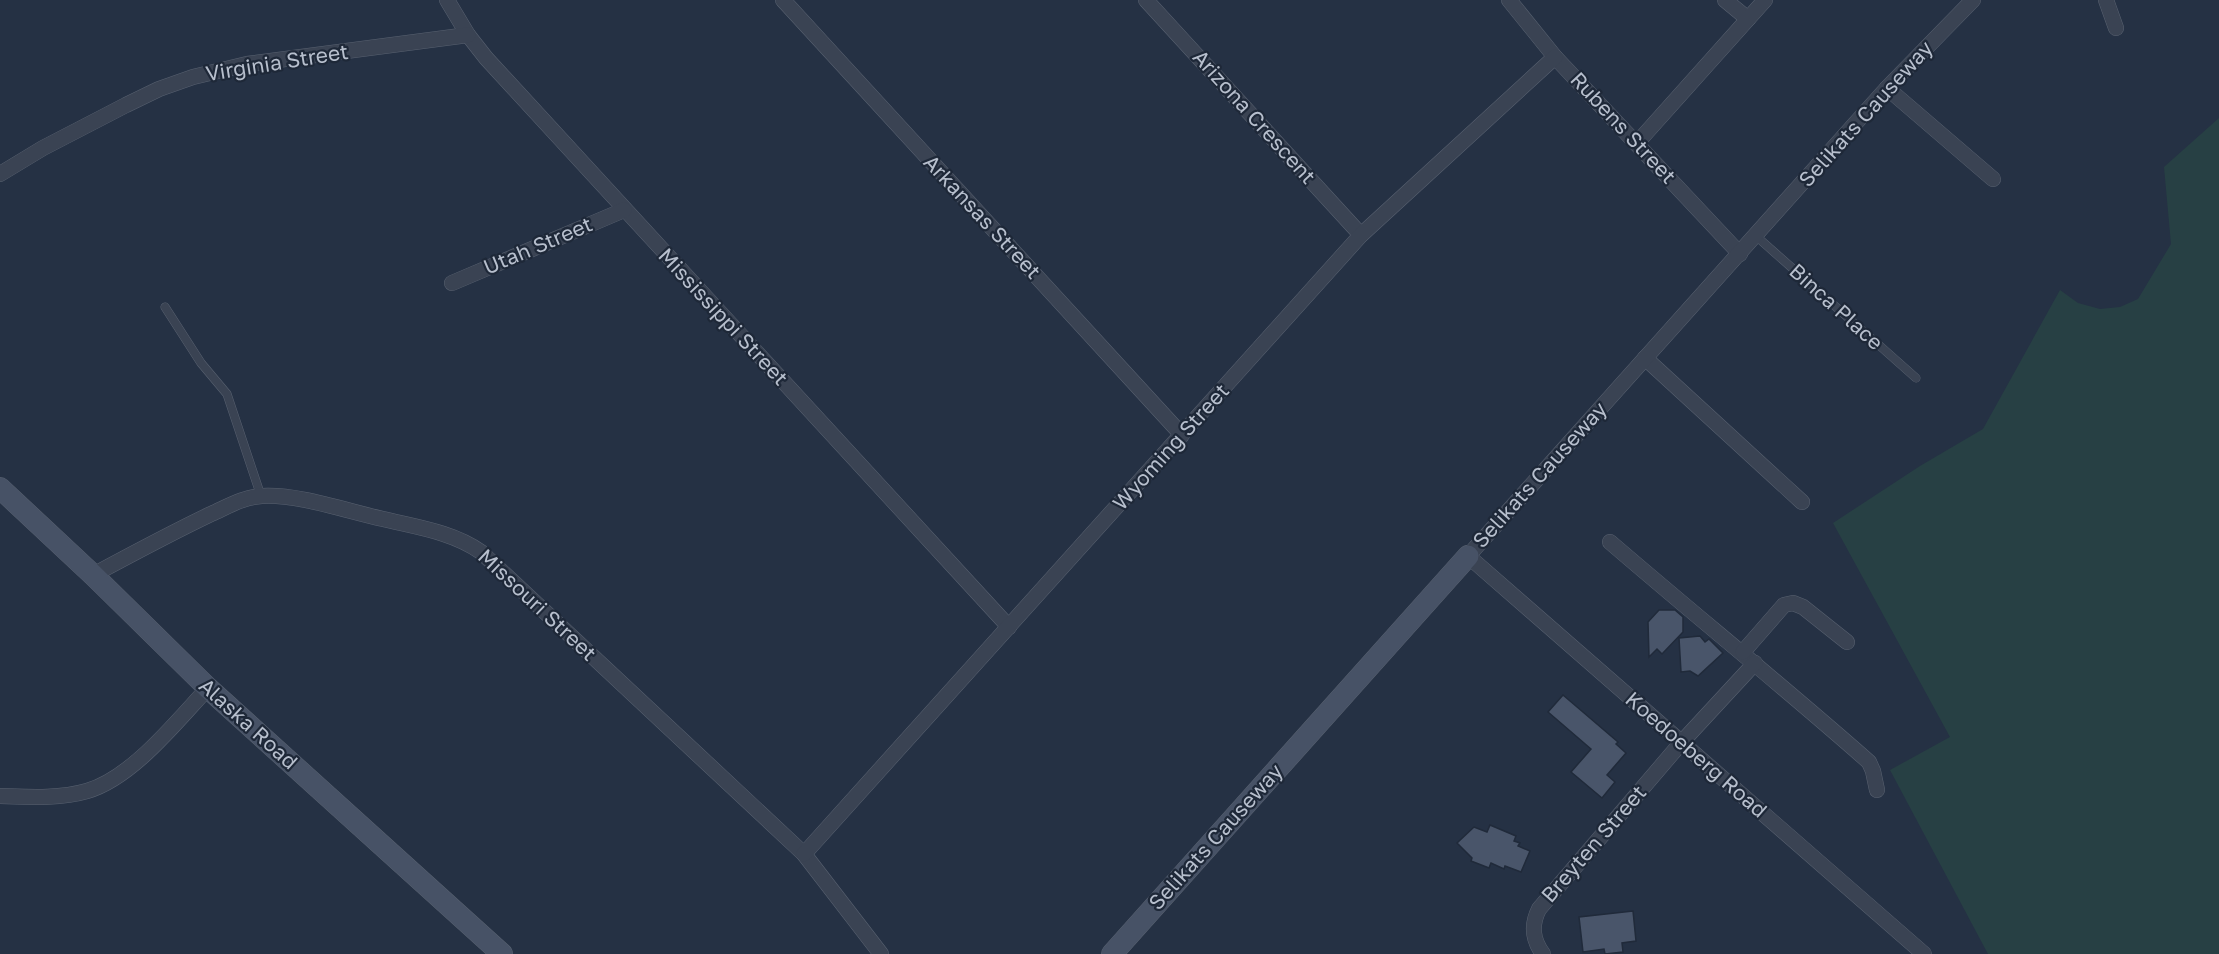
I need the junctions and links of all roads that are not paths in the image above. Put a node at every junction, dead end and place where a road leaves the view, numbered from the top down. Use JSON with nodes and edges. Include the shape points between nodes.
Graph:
{"nodes":[{"id":1,"x":447,"y":0,"type":"edge"},
{"id":2,"x":783,"y":0,"type":"edge"},
{"id":3,"x":1146,"y":0,"type":"edge"},
{"id":4,"x":1509,"y":0,"type":"edge"},
{"id":5,"x":1725,"y":0,"type":"edge"},
{"id":6,"x":1765,"y":0,"type":"edge"},
{"id":7,"x":1973,"y":0,"type":"edge"},
{"id":8,"x":2106,"y":0,"type":"edge"},
{"id":9,"x":1748,"y":19,"type":"junction"},
{"id":10,"x":2116,"y":28,"type":"dead end"},
{"id":11,"x":468,"y":35,"type":"junction"},
{"id":12,"x":1555,"y":57,"type":"junction"},
{"id":13,"x":1887,"y":87,"type":"junction"},
{"id":14,"x":1637,"y":143,"type":"junction"},
{"id":15,"x":0,"y":174,"type":"edge"},
{"id":16,"x":1993,"y":179,"type":"dead end"},
{"id":17,"x":624,"y":210,"type":"junction"},
{"id":18,"x":1361,"y":235,"type":"junction"},
{"id":19,"x":1756,"y":236,"type":"junction"},
{"id":20,"x":1740,"y":254,"type":"junction"},
{"id":21,"x":452,"y":283,"type":"dead end"},
{"id":22,"x":165,"y":307,"type":"dead end"},
{"id":23,"x":1645,"y":358,"type":"junction"},
{"id":24,"x":1916,"y":378,"type":"dead end"},
{"id":25,"x":1182,"y":435,"type":"junction"},
{"id":26,"x":0,"y":488,"type":"edge"},
{"id":27,"x":261,"y":496,"type":"junction"},
{"id":28,"x":1802,"y":502,"type":"dead end"},
{"id":29,"x":1610,"y":542,"type":"dead end"},
{"id":30,"x":1467,"y":556,"type":"junction"},
{"id":31,"x":93,"y":575,"type":"junction"},
{"id":32,"x":1009,"y":627,"type":"junction"},
{"id":33,"x":1847,"y":642,"type":"dead end"},
{"id":34,"x":1743,"y":652,"type":"junction"},
{"id":35,"x":1755,"y":663,"type":"junction"},
{"id":36,"x":208,"y":688,"type":"junction"},
{"id":37,"x":1681,"y":743,"type":"junction"},
{"id":38,"x":1877,"y":790,"type":"dead end"},
{"id":39,"x":0,"y":796,"type":"edge"},
{"id":40,"x":804,"y":854,"type":"junction"},
{"id":41,"x":502,"y":954,"type":"edge"},
{"id":42,"x":881,"y":954,"type":"edge"},
{"id":43,"x":1112,"y":954,"type":"edge"},
{"id":44,"x":1543,"y":954,"type":"edge"},
{"id":45,"x":1924,"y":954,"type":"edge"}],
"edges":[{"from":1,"to":11,"type":"street","name":"Mississippi Street"},
{"from":2,"to":25,"type":"street","name":"Arkansas Street"},
{"from":3,"to":18,"type":"street","name":"Arizona Crescent"},
{"from":4,"to":12,"type":"street","name":"Rubens Street"},
{"from":5,"to":9,"type":"street"},
{"from":6,"to":9,"type":"street"},
{"from":7,"to":13,"type":"street","name":"Selikats Causeway"},
{"from":8,"to":10,"type":"street"},
{"from":9,"to":14,"type":"street"},
{"from":11,"to":15,"type":"street","name":"Virginia Street","via":[[247,64],[193,77],[126,105]]},
{"from":11,"to":17,"type":"street","name":"Mississippi Street"},
{"from":12,"to":14,"type":"street","name":"Rubens Street"},
{"from":12,"to":18,"type":"street","name":"Wyoming Street"},
{"from":13,"to":16,"type":"street"},
{"from":13,"to":19,"type":"street","name":"Selikats Causeway"},
{"from":14,"to":20,"type":"street","name":"Rubens Street"},
{"from":17,"to":21,"type":"street","name":"Utah Street"},
{"from":17,"to":32,"type":"street","name":"Mississippi Street"},
{"from":18,"to":25,"type":"street","name":"Wyoming Street"},
{"from":19,"to":20,"type":"street","name":"Selikats Causeway"},
{"from":19,"to":24,"type":"lane","name":"Binca Place"},
{"from":20,"to":23,"type":"street","name":"Selikats Causeway"},
{"from":22,"to":27,"type":"lane","via":[[201,363],[227,394]]},
{"from":23,"to":28,"type":"street"},
{"from":23,"to":30,"type":"street","name":"Selikats Causeway"},
{"from":25,"to":32,"type":"street","name":"Wyoming Street"},
{"from":26,"to":31,"type":"street","name":"Alaska Road"},
{"from":27,"to":31,"type":"street","name":"Missouri Street","via":[[188,525]]},
{"from":27,"to":40,"type":"street","name":"Missouri Street","via":[[313,503],[440,533],[471,545]]},
{"from":29,"to":34,"type":"street"},
{"from":30,"to":37,"type":"street","name":"Koedoeberg Road"},
{"from":30,"to":43,"type":"street","name":"Selikats Causeway"},
{"from":31,"to":36,"type":"street","name":"Alaska Road"},
{"from":32,"to":40,"type":"street","name":"Wyoming Street"},
{"from":33,"to":34,"type":"street","via":[[1803,607],[1791,603],[1784,605]]},
{"from":34,"to":35,"type":"street"},
{"from":35,"to":37,"type":"street","name":"Breyten Street"},
{"from":35,"to":38,"type":"street","via":[[1869,762]]},
{"from":36,"to":39,"type":"street","via":[[137,761],[100,786],[45,797]]},
{"from":36,"to":41,"type":"street","name":"Alaska Road"},
{"from":37,"to":44,"type":"street","name":"Breyten Street","via":[[1539,909],[1533,930]]},
{"from":37,"to":45,"type":"street","name":"Koedoeberg Road"},
{"from":40,"to":42,"type":"street","name":"Missouri Street"}]}
